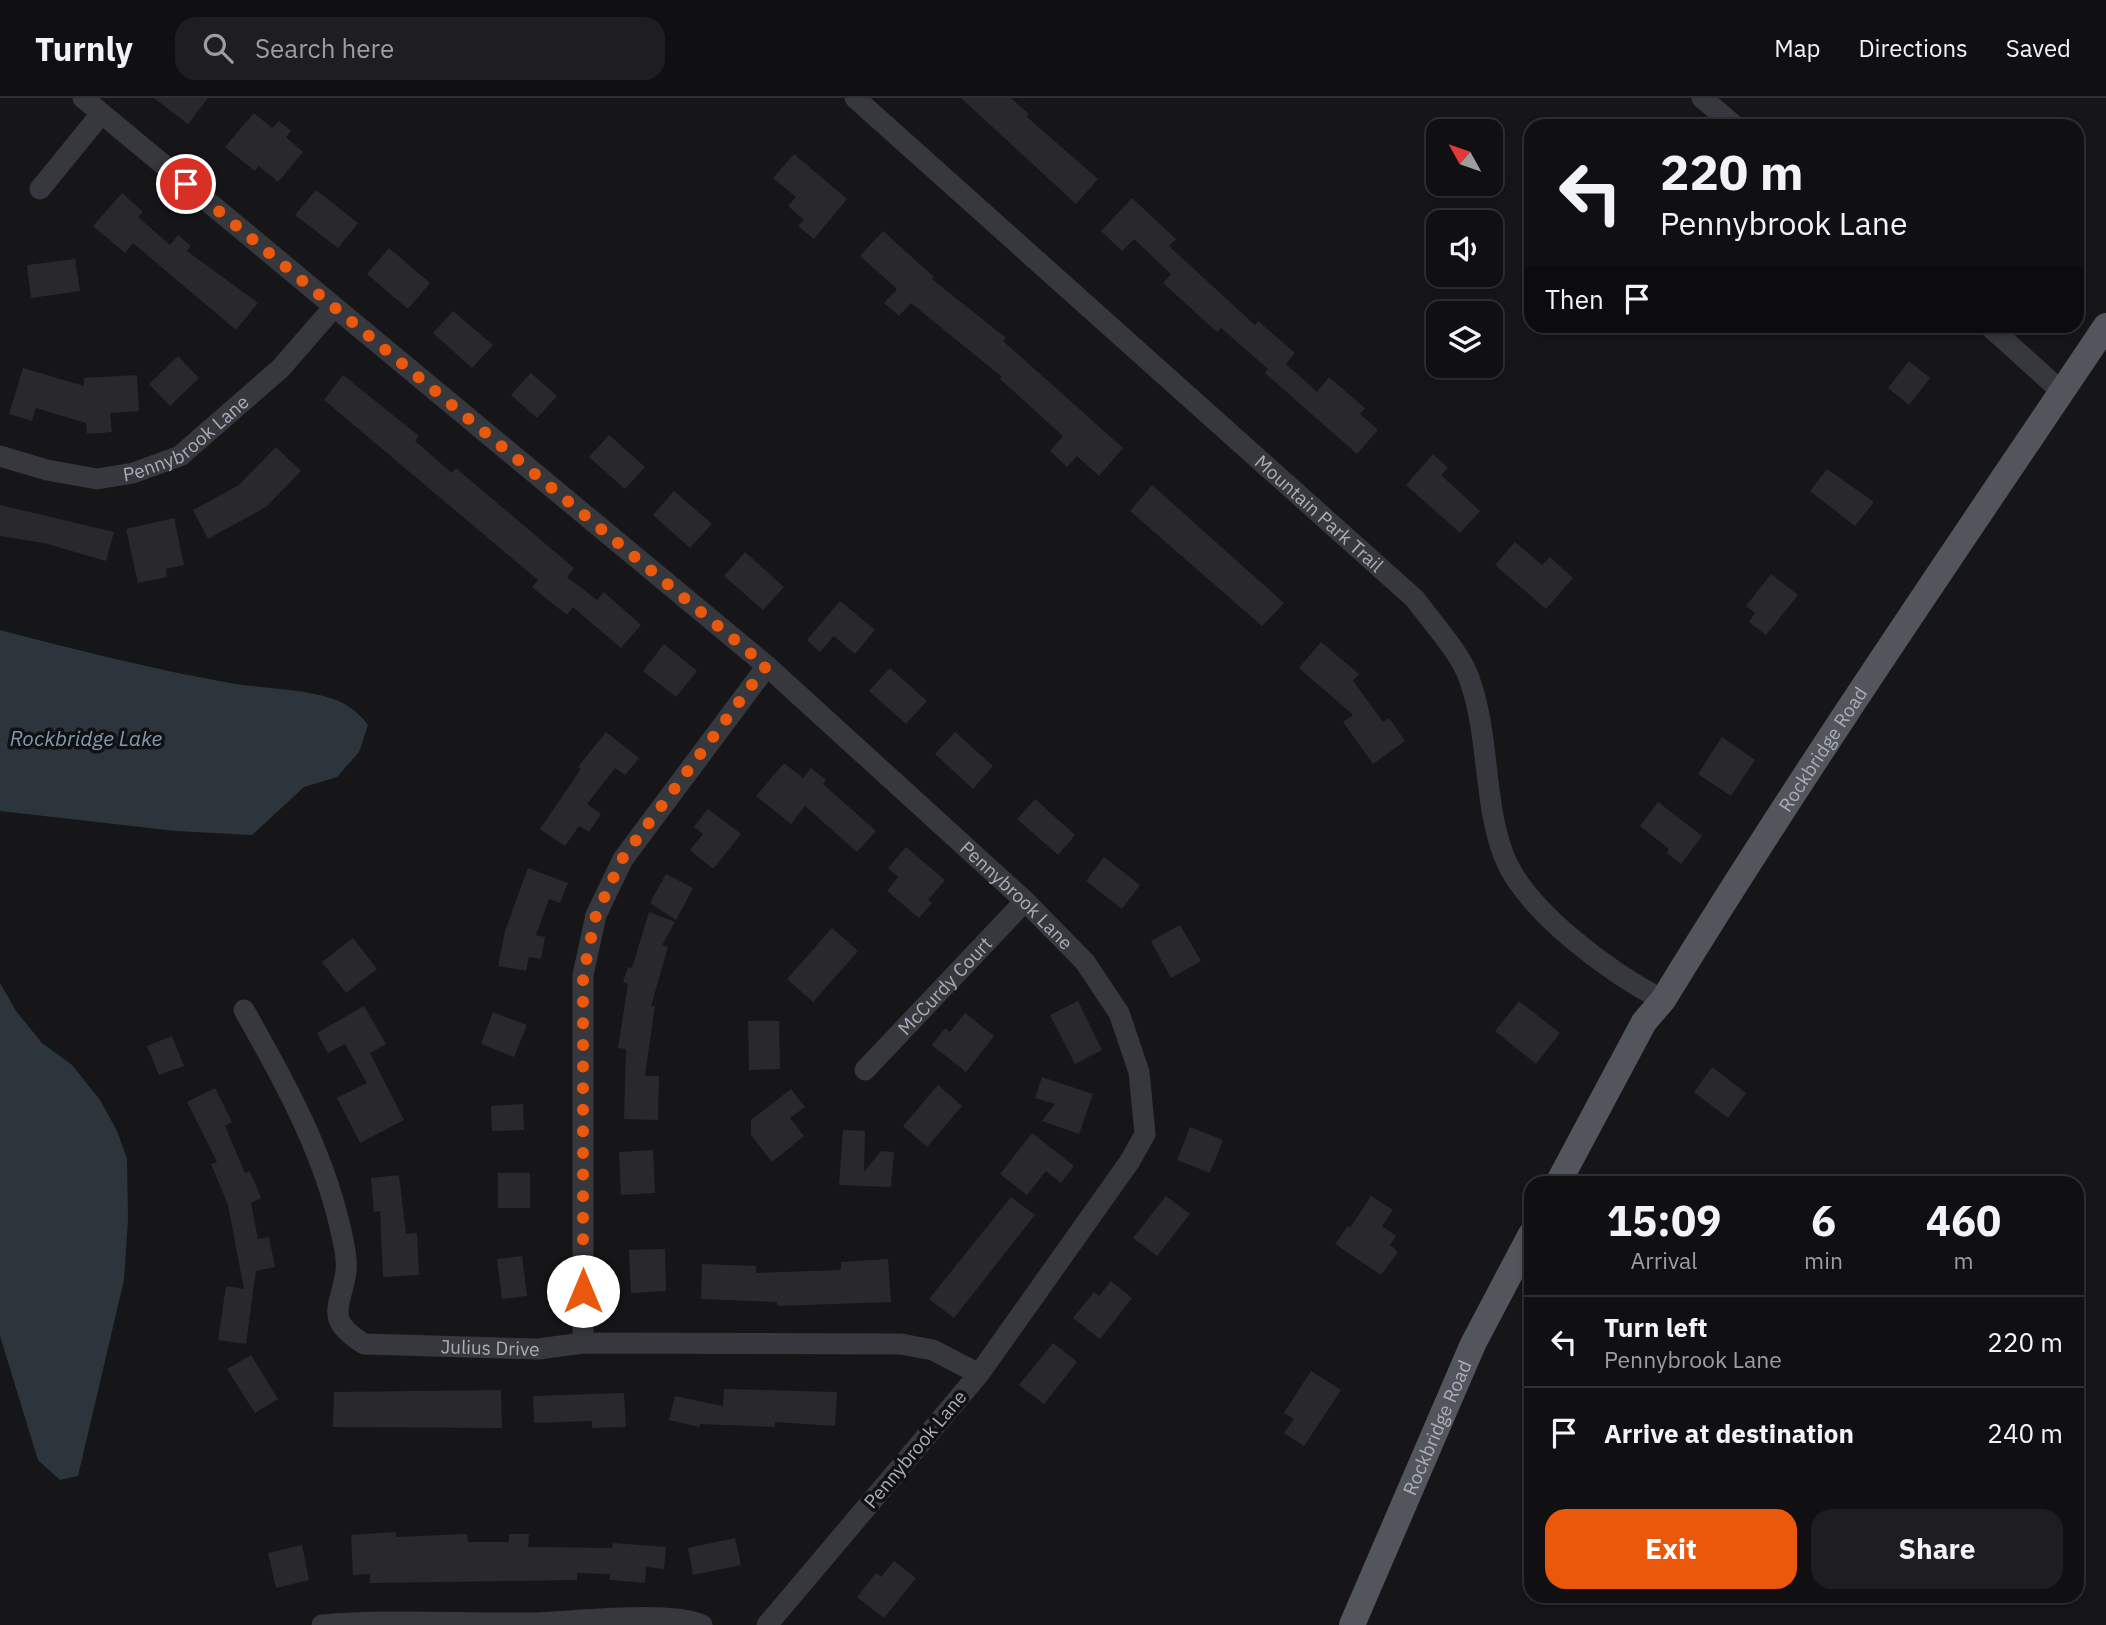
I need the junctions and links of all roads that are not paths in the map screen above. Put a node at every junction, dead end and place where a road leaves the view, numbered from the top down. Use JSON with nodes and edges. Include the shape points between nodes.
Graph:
{"nodes":[{"id":1,"x":83,"y":98,"type":"edge"},
{"id":2,"x":855,"y":98,"type":"edge"},
{"id":3,"x":1702,"y":98,"type":"edge"},
{"id":4,"x":102,"y":114,"type":"junction"},
{"id":5,"x":1727,"y":119,"type":"edge"},
{"id":6,"x":40,"y":189,"type":"dead end"},
{"id":7,"x":333,"y":308,"type":"junction"},
{"id":8,"x":2106,"y":326,"type":"edge"},
{"id":9,"x":1997,"y":333,"type":"edge"},
{"id":10,"x":2062,"y":392,"type":"junction"},
{"id":11,"x":0,"y":456,"type":"edge"},
{"id":12,"x":766,"y":666,"type":"junction"},
{"id":13,"x":1024,"y":901,"type":"junction"},
{"id":14,"x":1663,"y":1000,"type":"junction"},
{"id":15,"x":244,"y":1010,"type":"dead end"},
{"id":16,"x":864,"y":1070,"type":"dead end"},
{"id":17,"x":1563,"y":1176,"type":"edge"},
{"id":18,"x":1524,"y":1247,"type":"edge"},
{"id":19,"x":583,"y":1343,"type":"junction"},
{"id":20,"x":979,"y":1374,"type":"junction"},
{"id":21,"x":425,"y":1623,"type":"edge"},
{"id":22,"x":322,"y":1625,"type":"edge"},
{"id":23,"x":702,"y":1625,"type":"edge"},
{"id":24,"x":766,"y":1625,"type":"edge"},
{"id":25,"x":1352,"y":1625,"type":"edge"}],
"edges":[{"from":1,"to":4,"type":"street","name":"Pennybrook Lane"},
{"from":2,"to":14,"type":"street","name":"Mountain Park Trail","via":[[1415,599],[1468,675],[1484,727],[1492,803],[1504,855],[1515,877],[1550,919],[1627,982]]},
{"from":3,"to":5,"type":"street"},
{"from":4,"to":6,"type":"street"},
{"from":4,"to":7,"type":"street","name":"Pennybrook Lane"},
{"from":7,"to":11,"type":"street","name":"Pennybrook Lane","via":[[281,368],[180,456],[133,473],[97,479]]},
{"from":7,"to":12,"type":"street","name":"Pennybrook Lane"},
{"from":8,"to":10,"type":"main road","name":"Rockbridge Road"},
{"from":9,"to":10,"type":"street"},
{"from":10,"to":14,"type":"main road","name":"Rockbridge Road","via":[[1773,821]]},
{"from":12,"to":13,"type":"street","name":"Pennybrook Lane"},
{"from":12,"to":19,"type":"street","via":[[622,859],[596,915],[583,975]]},
{"from":13,"to":16,"type":"street","name":"McCurdy Court"},
{"from":13,"to":20,"type":"street","name":"Pennybrook Lane","via":[[1085,962],[1119,1013],[1139,1072],[1145,1134]]},
{"from":14,"to":17,"type":"main road","name":"Rockbridge Road","via":[[1644,1022]]},
{"from":15,"to":19,"type":"street","name":"Julius Drive","via":[[300,1111],[332,1196],[346,1271],[337,1301],[339,1322],[349,1335],[364,1344],[537,1349]]},
{"from":18,"to":25,"type":"main road","name":"Rockbridge Road","via":[[1473,1344]]},
{"from":19,"to":20,"type":"street","name":"Julius Drive","via":[[901,1344],[933,1350]]},
{"from":20,"to":24,"type":"street","name":"Pennybrook Lane"},
{"from":21,"to":22,"type":"street"},
{"from":21,"to":23,"type":"street","via":[[666,1618]]}]}
